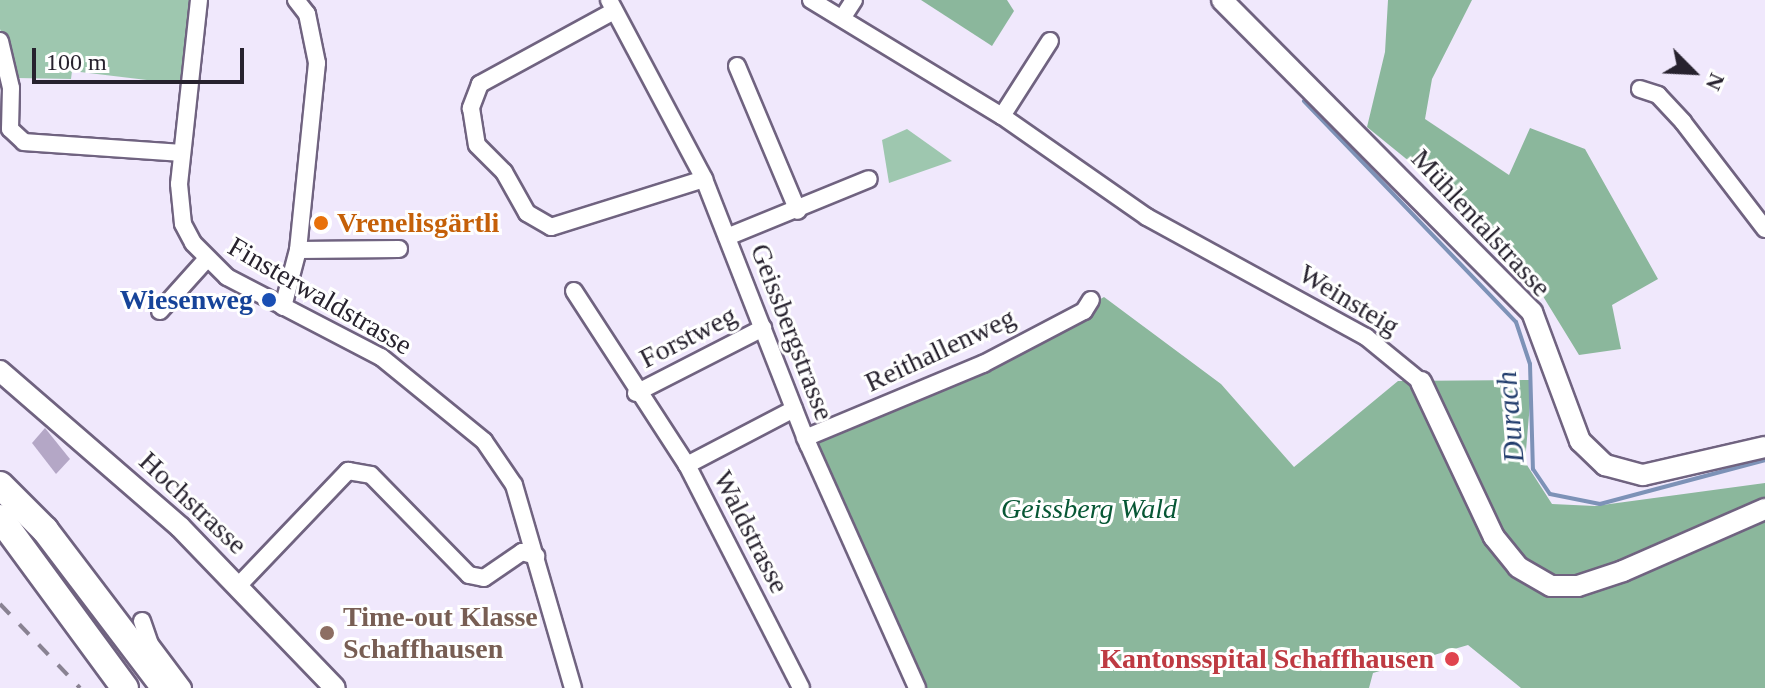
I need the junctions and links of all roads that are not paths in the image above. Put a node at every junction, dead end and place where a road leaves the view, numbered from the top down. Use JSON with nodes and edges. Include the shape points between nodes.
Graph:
{"nodes":[{"id":1,"x":199,"y":0,"type":"edge"},
{"id":2,"x":296,"y":0,"type":"edge"},
{"id":3,"x":811,"y":0,"type":"edge"},
{"id":4,"x":854,"y":0,"type":"edge"},
{"id":5,"x":1222,"y":0,"type":"edge"},
{"id":6,"x":611,"y":6,"type":"edge"},
{"id":7,"x":843,"y":17,"type":"junction"},
{"id":8,"x":0,"y":41,"type":"edge"},
{"id":9,"x":1050,"y":41,"type":"dead end"},
{"id":10,"x":737,"y":66,"type":"dead end"},
{"id":11,"x":1640,"y":89,"type":"dead end"},
{"id":12,"x":1002,"y":116,"type":"junction"},
{"id":13,"x":182,"y":153,"type":"junction"},
{"id":14,"x":704,"y":179,"type":"junction"},
{"id":15,"x":869,"y":179,"type":"dead end"},
{"id":16,"x":798,"y":211,"type":"junction"},
{"id":17,"x":1765,"y":229,"type":"edge"},
{"id":18,"x":727,"y":237,"type":"junction"},
{"id":19,"x":399,"y":249,"type":"dead end"},
{"id":20,"x":298,"y":250,"type":"junction"},
{"id":21,"x":206,"y":260,"type":"junction"},
{"id":22,"x":574,"y":291,"type":"dead end"},
{"id":23,"x":1091,"y":300,"type":"dead end"},
{"id":24,"x":283,"y":307,"type":"junction"},
{"id":25,"x":160,"y":311,"type":"dead end"},
{"id":26,"x":763,"y":328,"type":"junction"},
{"id":27,"x":0,"y":371,"type":"edge"},
{"id":28,"x":1421,"y":382,"type":"joint"},
{"id":29,"x":636,"y":393,"type":"junction"},
{"id":30,"x":794,"y":409,"type":"junction"},
{"id":31,"x":805,"y":438,"type":"junction"},
{"id":32,"x":1765,"y":447,"type":"edge"},
{"id":33,"x":687,"y":465,"type":"junction"},
{"id":34,"x":0,"y":485,"type":"edge"},
{"id":35,"x":0,"y":499,"type":"edge"},
{"id":36,"x":1765,"y":509,"type":"edge"},
{"id":37,"x":0,"y":518,"type":"edge"},
{"id":38,"x":536,"y":556,"type":"junction"},
{"id":39,"x":239,"y":585,"type":"junction"},
{"id":40,"x":142,"y":621,"type":"dead end"},
{"id":41,"x":125,"y":688,"type":"edge"},
{"id":42,"x":144,"y":688,"type":"edge"},
{"id":43,"x":165,"y":688,"type":"edge"},
{"id":44,"x":183,"y":688,"type":"edge"},
{"id":45,"x":335,"y":688,"type":"edge"},
{"id":46,"x":573,"y":688,"type":"edge"},
{"id":47,"x":801,"y":688,"type":"edge"},
{"id":48,"x":917,"y":688,"type":"edge"}],
"edges":[{"from":1,"to":13,"type":"street","name":"Finsterwaldstrasse"},
{"from":2,"to":20,"type":"street","via":[[311,28],[317,63]]},
{"from":3,"to":7,"type":"street","name":"Weinsteig"},
{"from":4,"to":7,"type":"street"},
{"from":5,"to":32,"type":"street","name":"Mühlentalstrasse","via":[[1532,312],[1580,441],[1605,465],[1643,475]]},
{"from":6,"to":14,"type":"street","name":"Geissbergstrasse"},
{"from":6,"to":14,"type":"street","via":[[480,84],[471,108],[477,145],[504,172],[527,213],[551,227]]},
{"from":7,"to":12,"type":"street","name":"Weinsteig"},
{"from":8,"to":13,"type":"street","via":[[11,88],[10,129],[24,142]]},
{"from":9,"to":12,"type":"street"},
{"from":10,"to":16,"type":"street"},
{"from":11,"to":17,"type":"street","via":[[1658,95],[1683,122]]},
{"from":12,"to":28,"type":"street","name":"Weinsteig","via":[[1147,217],[1366,337]]},
{"from":13,"to":21,"type":"street","name":"Finsterwaldstrasse","via":[[183,224]]},
{"from":14,"to":18,"type":"street","name":"Geissbergstrasse"},
{"from":15,"to":16,"type":"street"},
{"from":16,"to":18,"type":"street"},
{"from":18,"to":26,"type":"street","name":"Geissbergstrasse"},
{"from":19,"to":20,"type":"street"},
{"from":20,"to":24,"type":"street"},
{"from":21,"to":24,"type":"street","name":"Finsterwaldstrasse"},
{"from":21,"to":25,"type":"street"},
{"from":22,"to":29,"type":"street","name":"Forstweg"},
{"from":23,"to":31,"type":"street","name":"Reithallenweg","via":[[1084,311],[983,364]]},
{"from":24,"to":38,"type":"street","name":"Finsterwaldstrasse","via":[[375,353],[476,433],[514,485]]},
{"from":26,"to":29,"type":"street","name":"Forstweg"},
{"from":26,"to":30,"type":"street","name":"Geissbergstrasse"},
{"from":27,"to":39,"type":"street","name":"Hochstrasse"},
{"from":28,"to":36,"type":"street","name":"Weinsteig","via":[[1494,537],[1518,567],[1551,586],[1578,586],[1623,571]]},
{"from":29,"to":33,"type":"street","name":"Forstweg"},
{"from":30,"to":31,"type":"street","name":"Geissbergstrasse"},
{"from":30,"to":33,"type":"street","name":"Waldstrasse"},
{"from":31,"to":48,"type":"street","name":"Geissbergstrasse"},
{"from":33,"to":47,"type":"street","name":"Waldstrasse"},
{"from":34,"to":43,"type":"highway","via":[[54,543]]},
{"from":35,"to":42,"type":"highway"},
{"from":37,"to":41,"type":"highway"},
{"from":38,"to":39,"type":"street","via":[[522,552],[484,578],[469,575],[371,475],[348,471]]},
{"from":38,"to":46,"type":"street","name":"Finsterwaldstrasse"},
{"from":39,"to":45,"type":"street","name":"Hochstrasse"},
{"from":40,"to":44,"type":"street","via":[[150,644]]}]}
